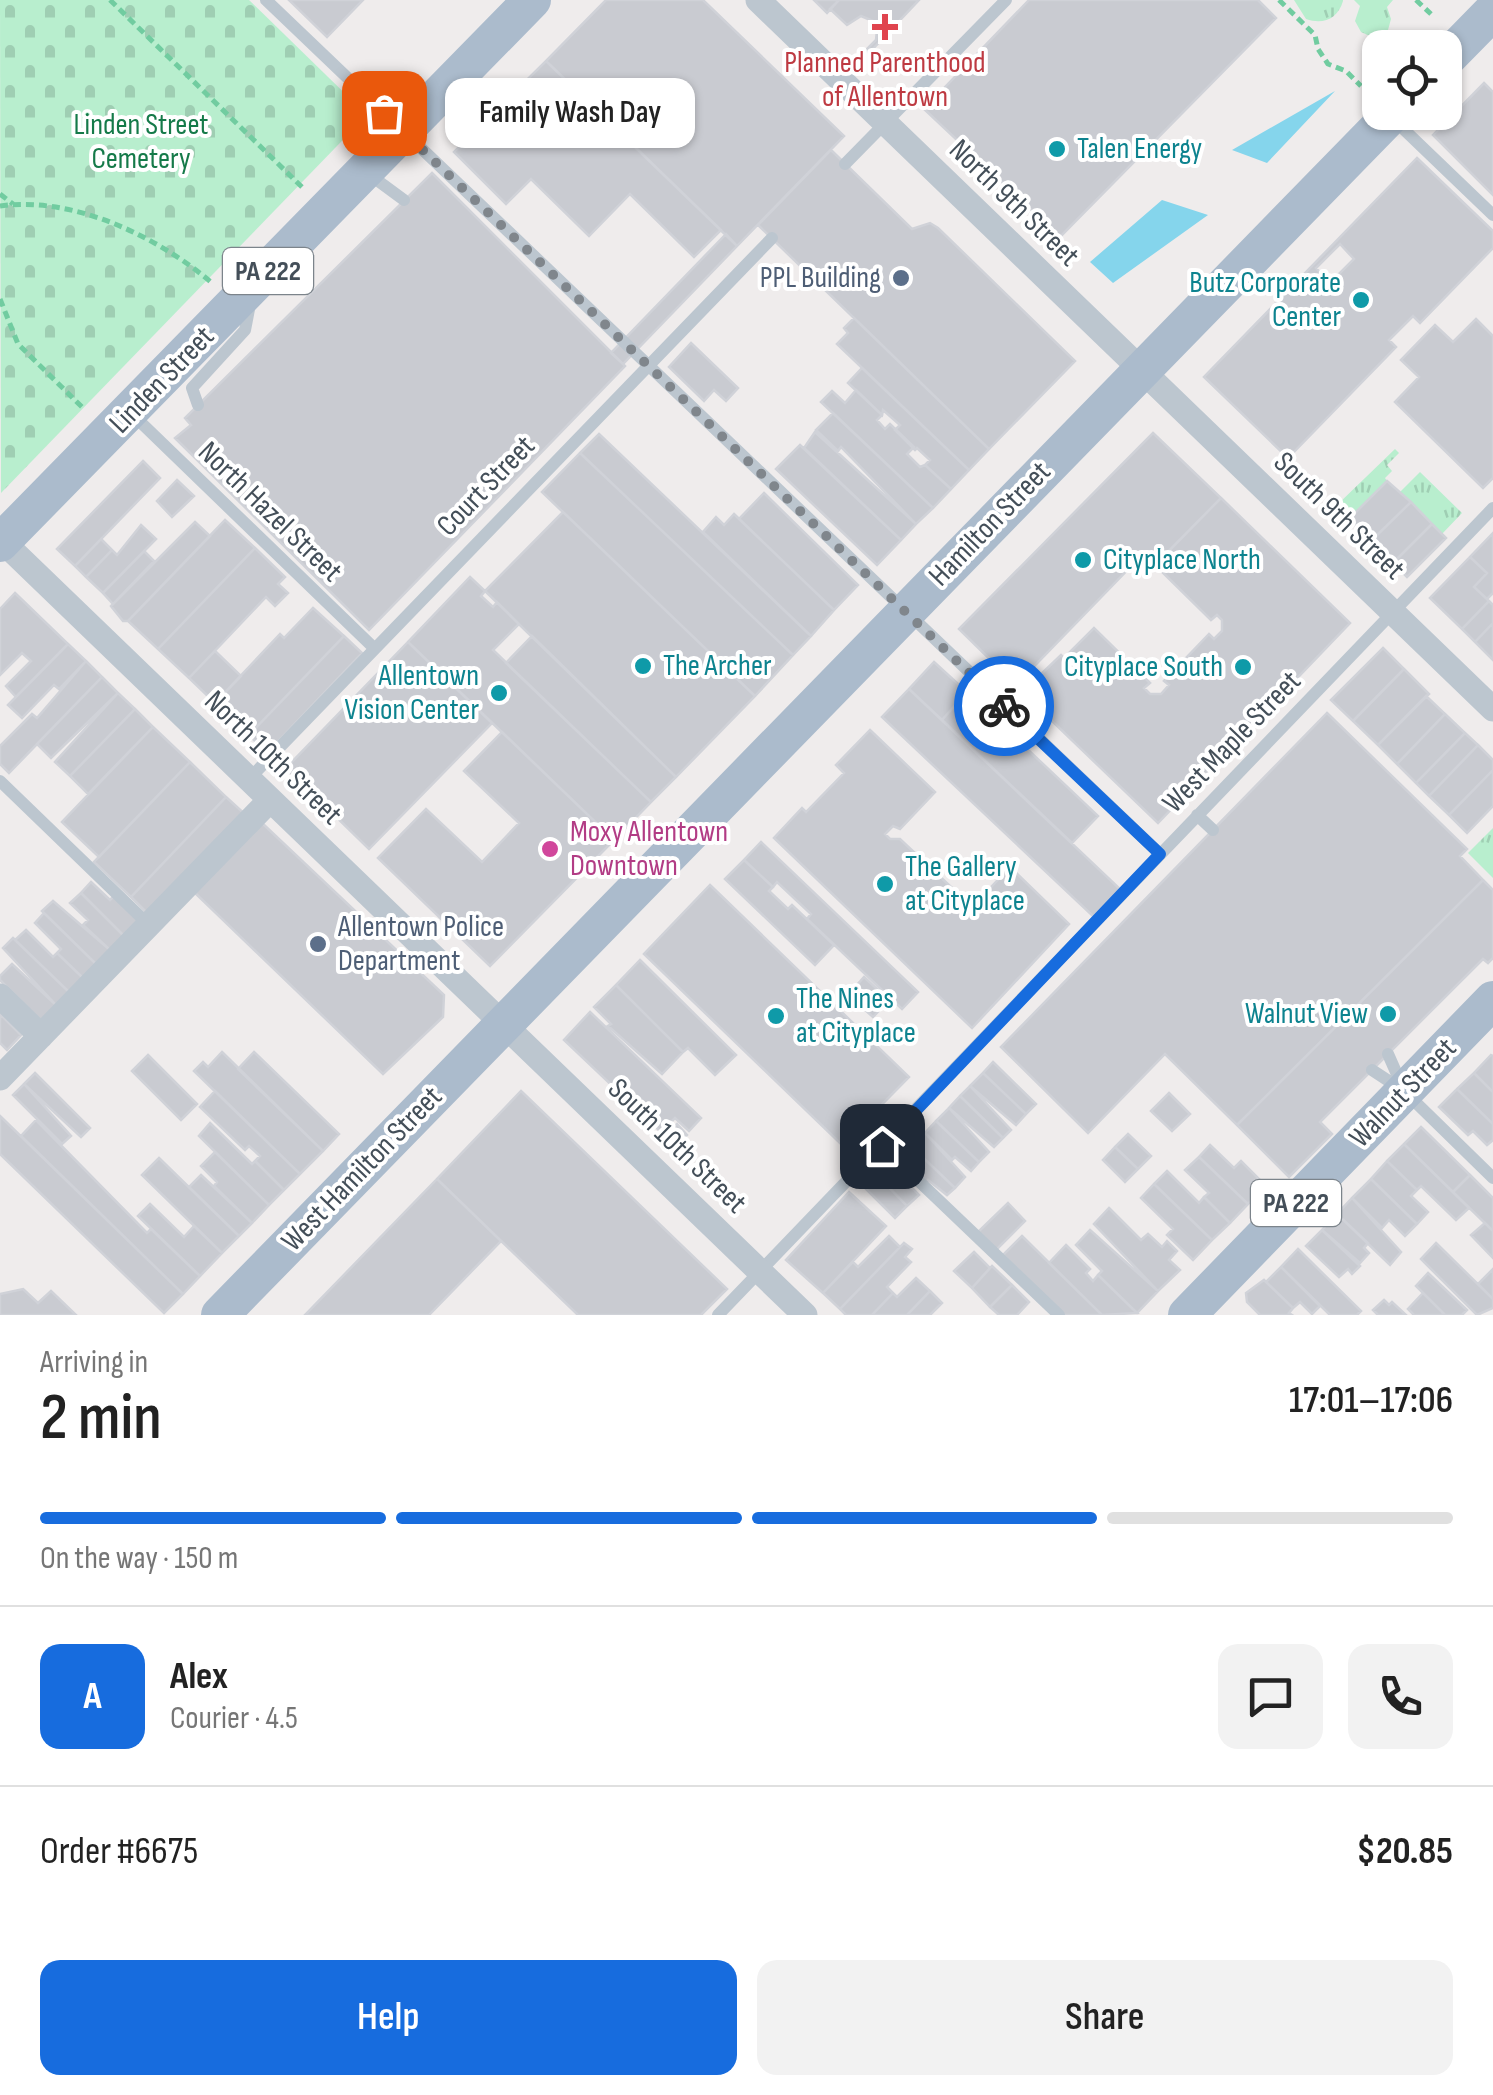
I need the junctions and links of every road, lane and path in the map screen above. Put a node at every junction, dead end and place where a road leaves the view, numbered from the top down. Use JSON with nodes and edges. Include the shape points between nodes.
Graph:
{"nodes":[{"id":1,"x":110,"y":0,"type":"edge"},
{"id":2,"x":266,"y":0,"type":"edge"},
{"id":3,"x":532,"y":0,"type":"edge"},
{"id":4,"x":758,"y":0,"type":"edge"},
{"id":5,"x":1006,"y":0,"type":"edge"},
{"id":6,"x":1279,"y":0,"type":"edge"},
{"id":7,"x":1416,"y":0,"type":"edge"},
{"id":8,"x":1493,"y":11,"type":"edge"},
{"id":9,"x":1431,"y":14,"type":"dead end"},
{"id":10,"x":1462,"y":43,"type":"edge"},
{"id":11,"x":1361,"y":86,"type":"dead end"},
{"id":12,"x":885,"y":123,"type":"junction"},
{"id":13,"x":1376,"y":130,"type":"edge"},
{"id":14,"x":1408,"y":130,"type":"edge"},
{"id":15,"x":403,"y":132,"type":"junction"},
{"id":16,"x":845,"y":164,"type":"dead end"},
{"id":17,"x":365,"y":172,"type":"junction"},
{"id":18,"x":304,"y":190,"type":"dead end"},
{"id":19,"x":0,"y":194,"type":"edge"},
{"id":20,"x":404,"y":200,"type":"dead end"},
{"id":21,"x":13,"y":204,"type":"junction"},
{"id":22,"x":0,"y":206,"type":"edge"},
{"id":23,"x":1493,"y":215,"type":"edge"},
{"id":24,"x":772,"y":238,"type":"dead end"},
{"id":25,"x":236,"y":287,"type":"junction"},
{"id":26,"x":0,"y":299,"type":"edge"},
{"id":27,"x":647,"y":366,"type":"junction"},
{"id":28,"x":1140,"y":370,"type":"junction"},
{"id":29,"x":198,"y":405,"type":"dead end"},
{"id":30,"x":131,"y":413,"type":"junction"},
{"id":31,"x":92,"y":416,"type":"dead end"},
{"id":32,"x":1493,"y":508,"type":"edge"},
{"id":33,"x":1,"y":541,"type":"edge"},
{"id":34,"x":905,"y":611,"type":"junction"},
{"id":35,"x":1391,"y":612,"type":"junction"},
{"id":36,"x":374,"y":648,"type":"junction"},
{"id":37,"x":1493,"y":709,"type":"edge"},
{"id":38,"x":248,"y":780,"type":"junction"},
{"id":39,"x":0,"y":781,"type":"edge"},
{"id":40,"x":270,"y":800,"type":"junction"},
{"id":41,"x":1198,"y":814,"type":"junction"},
{"id":42,"x":1213,"y":830,"type":"dead end"},
{"id":43,"x":1160,"y":854,"type":"junction"},
{"id":44,"x":148,"y":924,"type":"junction"},
{"id":45,"x":0,"y":996,"type":"edge"},
{"id":46,"x":1493,"y":1000,"type":"edge"},
{"id":47,"x":504,"y":1023,"type":"junction"},
{"id":48,"x":41,"y":1036,"type":"junction"},
{"id":49,"x":1388,"y":1054,"type":"dead end"},
{"id":50,"x":1372,"y":1070,"type":"dead end"},
{"id":51,"x":0,"y":1078,"type":"edge"},
{"id":52,"x":1404,"y":1090,"type":"junction"},
{"id":53,"x":882,"y":1146,"type":"junction"},
{"id":54,"x":1493,"y":1178,"type":"edge"},
{"id":55,"x":760,"y":1272,"type":"junction"},
{"id":56,"x":220,"y":1315,"type":"edge"},
{"id":57,"x":718,"y":1315,"type":"edge"},
{"id":58,"x":805,"y":1315,"type":"edge"},
{"id":59,"x":1059,"y":1315,"type":"edge"},
{"id":60,"x":1187,"y":1315,"type":"edge"}],
"edges":[{"from":1,"to":18,"type":"path"},
{"from":2,"to":15,"type":"lane"},
{"from":3,"to":15,"type":"main road","name":"Linden Street","number":"PA 222"},
{"from":4,"to":12,"type":"street","name":"North 9th Street"},
{"from":5,"to":12,"type":"lane"},
{"from":6,"to":11,"type":"path","via":[[1315,35],[1328,64]]},
{"from":7,"to":9,"type":"path"},
{"from":8,"to":10,"type":"main road"},
{"from":12,"to":16,"type":"lane"},
{"from":12,"to":28,"type":"street","name":"North 9th Street"},
{"from":13,"to":28,"type":"main road","name":"Hamilton Street"},
{"from":14,"to":23,"type":"lane"},
{"from":15,"to":17,"type":"main road","name":"Linden Street","number":"PA 222"},
{"from":15,"to":27,"type":"lane"},
{"from":17,"to":20,"type":"lane"},
{"from":17,"to":25,"type":"main road","name":"Linden Street","number":"PA 222"},
{"from":19,"to":21,"type":"path"},
{"from":21,"to":22,"type":"path"},
{"from":21,"to":25,"type":"path","via":[[77,209]]},
{"from":24,"to":27,"type":"lane","name":"Court Street"},
{"from":25,"to":29,"type":"lane","via":[[245,330],[192,388]]},
{"from":25,"to":30,"type":"main road","name":"Linden Street","number":"PA 222"},
{"from":26,"to":31,"type":"path","via":[[18,344]]},
{"from":27,"to":34,"type":"lane"},
{"from":27,"to":36,"type":"lane","name":"Court Street"},
{"from":28,"to":34,"type":"main road","name":"Hamilton Street"},
{"from":28,"to":35,"type":"street","name":"South 9th Street"},
{"from":30,"to":33,"type":"main road","name":"Linden Street","number":"PA 222"},
{"from":30,"to":36,"type":"lane","name":"North Hazel Street"},
{"from":32,"to":35,"type":"lane","name":"West Maple Street"},
{"from":33,"to":38,"type":"street","name":"North 10th Street"},
{"from":34,"to":43,"type":"lane"},
{"from":34,"to":47,"type":"main road","name":"Hamilton Street"},
{"from":35,"to":37,"type":"street","name":"South 9th Street"},
{"from":35,"to":41,"type":"lane","name":"West Maple Street"},
{"from":36,"to":38,"type":"lane","name":"Court Street"},
{"from":38,"to":40,"type":"street","name":"North 10th Street"},
{"from":39,"to":44,"type":"lane"},
{"from":40,"to":44,"type":"street"},
{"from":40,"to":47,"type":"street","name":"North 10th Street"},
{"from":41,"to":42,"type":"lane"},
{"from":41,"to":43,"type":"lane","name":"West Maple Street"},
{"from":43,"to":53,"type":"lane","name":"West Maple Street"},
{"from":44,"to":48,"type":"street"},
{"from":45,"to":48,"type":"street"},
{"from":46,"to":52,"type":"main road","name":"Walnut Street","number":"PA 222"},
{"from":47,"to":55,"type":"street","name":"South 10th Street"},
{"from":47,"to":56,"type":"main road","name":"West Hamilton Street"},
{"from":48,"to":51,"type":"street"},
{"from":49,"to":52,"type":"lane"},
{"from":50,"to":52,"type":"lane"},
{"from":52,"to":54,"type":"lane"},
{"from":52,"to":60,"type":"main road","name":"Walnut Street","number":"PA 222"},
{"from":53,"to":55,"type":"lane","name":"West Maple Street"},
{"from":53,"to":59,"type":"lane"},
{"from":55,"to":57,"type":"lane","name":"West Maple Street"},
{"from":55,"to":58,"type":"street","name":"South 10th Street"}]}
